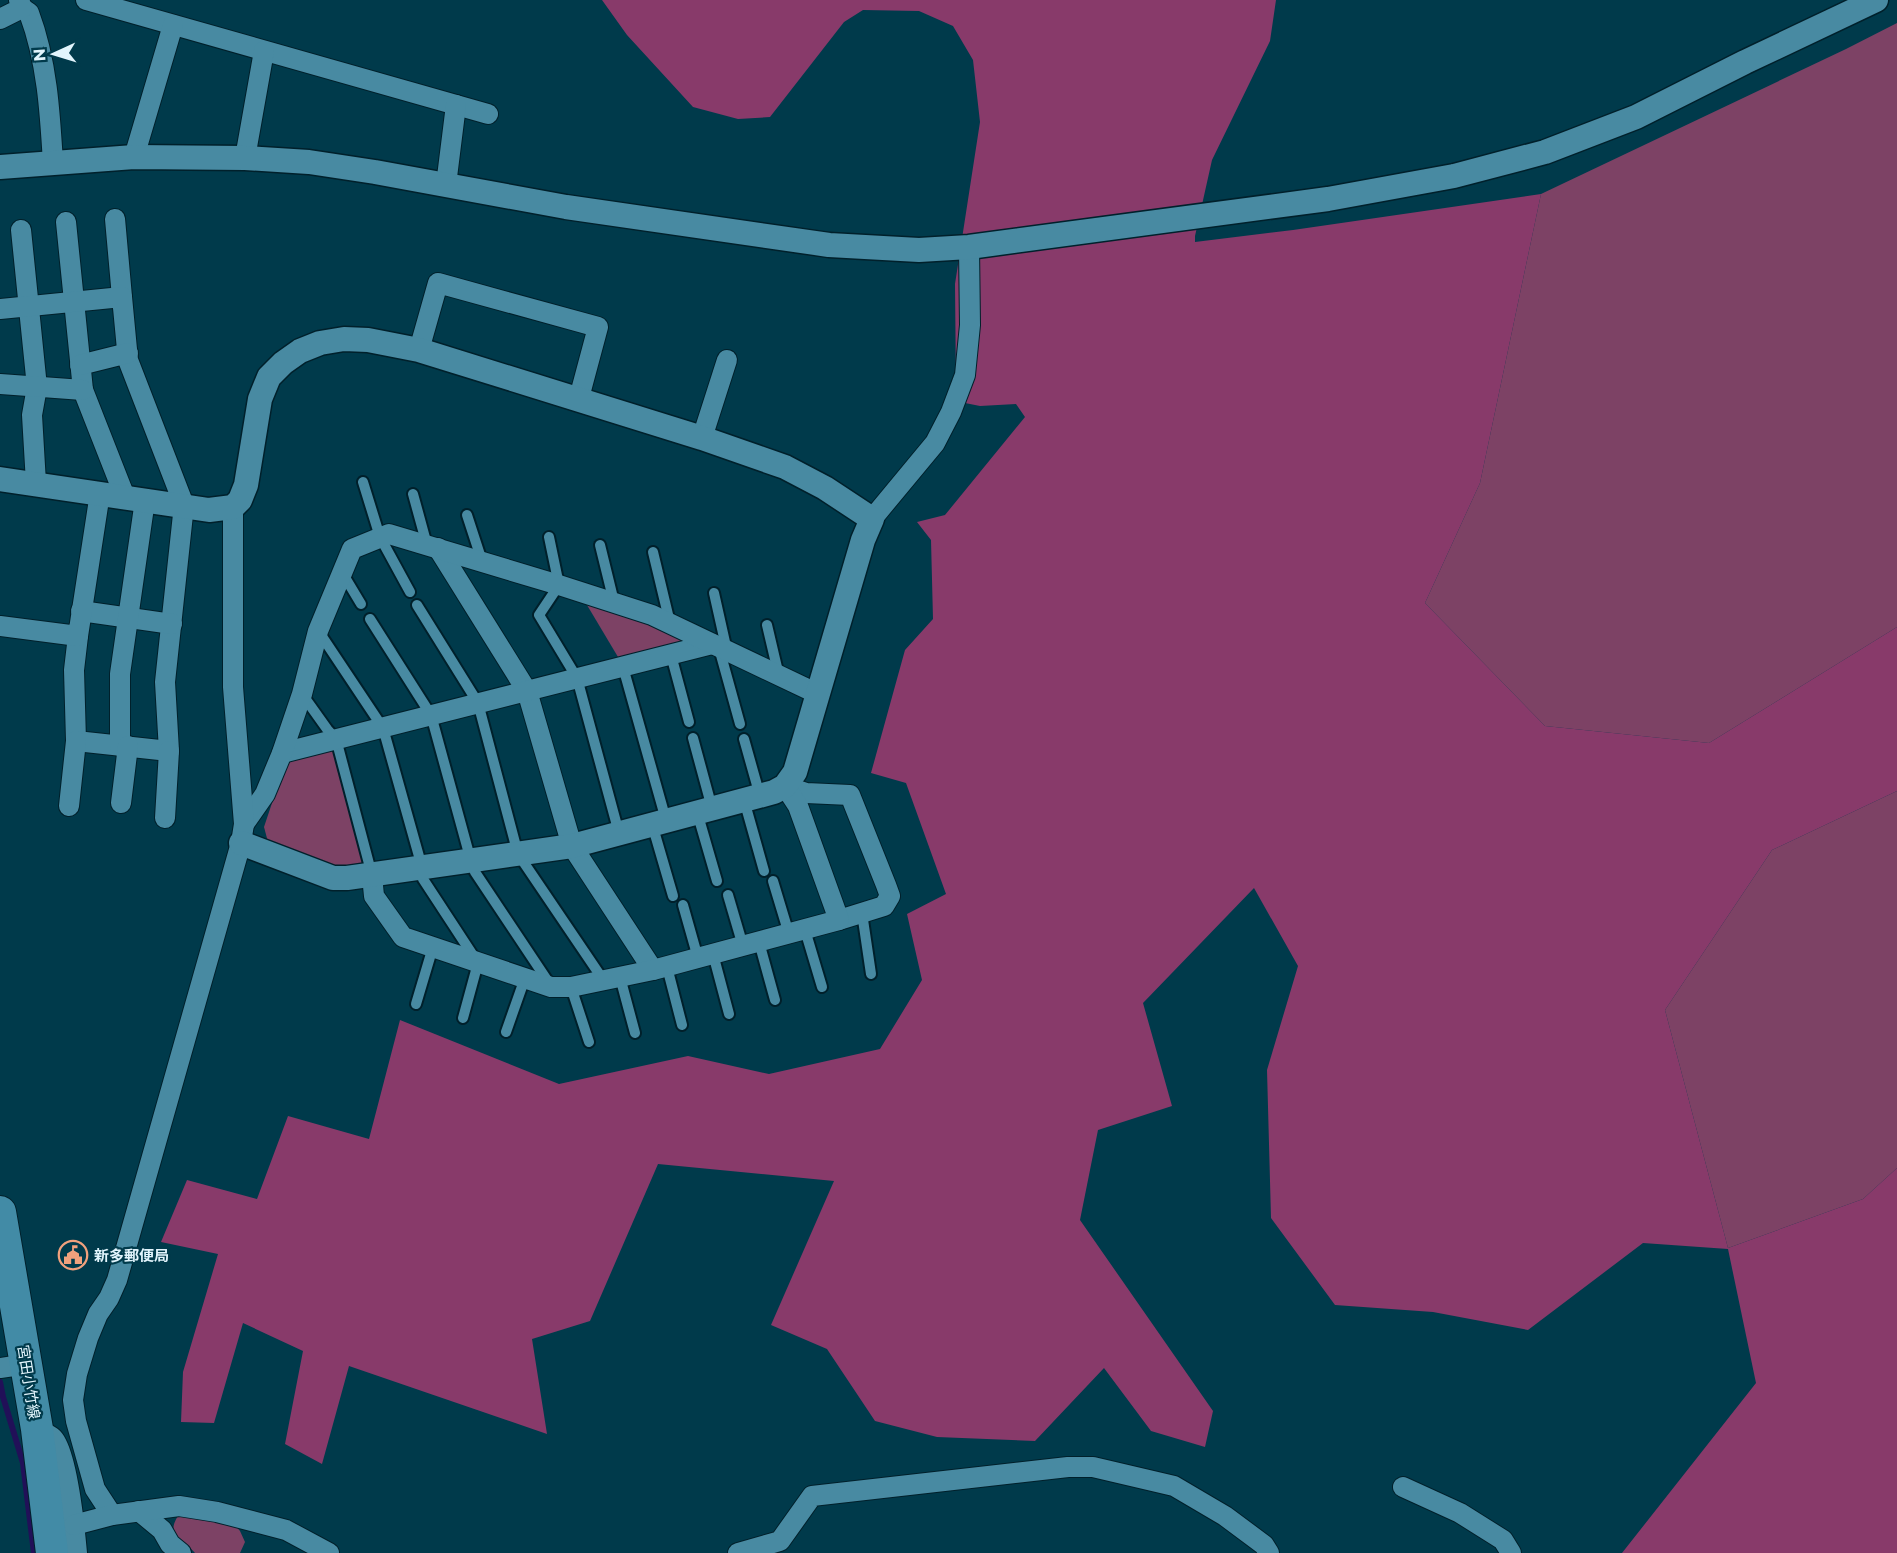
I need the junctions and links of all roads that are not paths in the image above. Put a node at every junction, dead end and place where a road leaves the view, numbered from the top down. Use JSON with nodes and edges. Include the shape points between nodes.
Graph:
{"nodes":[{"id":1,"x":86,"y":0,"type":"edge"},
{"id":2,"x":1875,"y":0,"type":"edge"},
{"id":3,"x":20,"y":4,"type":"edge"},
{"id":4,"x":0,"y":19,"type":"edge"},
{"id":5,"x":173,"y":25,"type":"junction"},
{"id":6,"x":264,"y":51,"type":"junction"},
{"id":7,"x":456,"y":105,"type":"junction"},
{"id":8,"x":488,"y":114,"type":"dead end"},
{"id":9,"x":134,"y":158,"type":"junction"},
{"id":10,"x":245,"y":158,"type":"junction"},
{"id":11,"x":53,"y":163,"type":"junction"},
{"id":12,"x":0,"y":167,"type":"edge"},
{"id":13,"x":446,"y":185,"type":"junction"},
{"id":14,"x":115,"y":219,"type":"dead end"},
{"id":15,"x":66,"y":222,"type":"dead end"},
{"id":16,"x":21,"y":230,"type":"dead end"},
{"id":17,"x":969,"y":247,"type":"junction"},
{"id":18,"x":122,"y":297,"type":"junction"},
{"id":19,"x":74,"y":302,"type":"junction"},
{"id":20,"x":28,"y":307,"type":"junction"},
{"id":21,"x":0,"y":309,"type":"edge"},
{"id":22,"x":419,"y":350,"type":"junction"},
{"id":23,"x":128,"y":353,"type":"junction"},
{"id":24,"x":727,"y":360,"type":"dead end"},
{"id":25,"x":80,"y":365,"type":"junction"},
{"id":26,"x":0,"y":384,"type":"edge"},
{"id":27,"x":37,"y":387,"type":"junction"},
{"id":28,"x":83,"y":390,"type":"junction"},
{"id":29,"x":579,"y":398,"type":"junction"},
{"id":30,"x":702,"y":438,"type":"junction"},
{"id":31,"x":0,"y":479,"type":"edge"},
{"id":32,"x":363,"y":482,"type":"dead end"},
{"id":33,"x":36,"y":483,"type":"junction"},
{"id":34,"x":100,"y":494,"type":"junction"},
{"id":35,"x":412,"y":494,"type":"dead end"},
{"id":36,"x":135,"y":498,"type":"junction"},
{"id":37,"x":184,"y":505,"type":"junction"},
{"id":38,"x":233,"y":507,"type":"junction"},
{"id":39,"x":467,"y":515,"type":"dead end"},
{"id":40,"x":872,"y":519,"type":"junction"},
{"id":41,"x":380,"y":537,"type":"junction"},
{"id":42,"x":549,"y":537,"type":"dead end"},
{"id":43,"x":600,"y":545,"type":"dead end"},
{"id":44,"x":433,"y":546,"type":"junction"},
{"id":45,"x":653,"y":552,"type":"dead end"},
{"id":46,"x":482,"y":561,"type":"junction"},
{"id":47,"x":343,"y":574,"type":"junction"},
{"id":48,"x":559,"y":585,"type":"junction"},
{"id":49,"x":410,"y":592,"type":"dead end"},
{"id":50,"x":714,"y":593,"type":"dead end"},
{"id":51,"x":614,"y":602,"type":"junction"},
{"id":52,"x":361,"y":604,"type":"dead end"},
{"id":53,"x":417,"y":605,"type":"dead end"},
{"id":54,"x":81,"y":611,"type":"junction"},
{"id":55,"x":127,"y":618,"type":"junction"},
{"id":56,"x":370,"y":619,"type":"dead end"},
{"id":57,"x":670,"y":623,"type":"junction"},
{"id":58,"x":172,"y":624,"type":"junction"},
{"id":59,"x":767,"y":625,"type":"dead end"},
{"id":60,"x":0,"y":626,"type":"edge"},
{"id":61,"x":318,"y":631,"type":"junction"},
{"id":62,"x":78,"y":636,"type":"junction"},
{"id":63,"x":719,"y":648,"type":"junction"},
{"id":64,"x":671,"y":655,"type":"junction"},
{"id":65,"x":623,"y":667,"type":"junction"},
{"id":66,"x":779,"y":676,"type":"junction"},
{"id":67,"x":577,"y":678,"type":"junction"},
{"id":68,"x":527,"y":691,"type":"junction"},
{"id":69,"x":302,"y":694,"type":"junction"},
{"id":70,"x":818,"y":694,"type":"junction"},
{"id":71,"x":478,"y":703,"type":"junction"},
{"id":72,"x":431,"y":715,"type":"junction"},
{"id":73,"x":689,"y":722,"type":"dead end"},
{"id":74,"x":740,"y":724,"type":"dead end"},
{"id":75,"x":383,"y":728,"type":"junction"},
{"id":76,"x":693,"y":738,"type":"dead end"},
{"id":77,"x":744,"y":739,"type":"dead end"},
{"id":78,"x":336,"y":740,"type":"junction"},
{"id":79,"x":76,"y":741,"type":"junction"},
{"id":80,"x":124,"y":746,"type":"junction"},
{"id":81,"x":169,"y":751,"type":"junction"},
{"id":82,"x":282,"y":753,"type":"junction"},
{"id":83,"x":785,"y":786,"type":"junction"},
{"id":84,"x":752,"y":798,"type":"junction"},
{"id":85,"x":121,"y":803,"type":"dead end"},
{"id":86,"x":69,"y":806,"type":"dead end"},
{"id":87,"x":704,"y":810,"type":"junction"},
{"id":88,"x":165,"y":818,"type":"dead end"},
{"id":89,"x":659,"y":822,"type":"junction"},
{"id":90,"x":619,"y":833,"type":"junction"},
{"id":91,"x":243,"y":834,"type":"junction"},
{"id":92,"x":572,"y":846,"type":"junction"},
{"id":93,"x":518,"y":854,"type":"junction"},
{"id":94,"x":471,"y":861,"type":"junction"},
{"id":95,"x":422,"y":867,"type":"junction"},
{"id":96,"x":764,"y":871,"type":"dead end"},
{"id":97,"x":372,"y":875,"type":"junction"},
{"id":98,"x":717,"y":881,"type":"dead end"},
{"id":99,"x":773,"y":881,"type":"dead end"},
{"id":100,"x":728,"y":895,"type":"dead end"},
{"id":101,"x":673,"y":896,"type":"dead end"},
{"id":102,"x":682,"y":905,"type":"dead end"},
{"id":103,"x":862,"y":913,"type":"junction"},
{"id":104,"x":838,"y":920,"type":"junction"},
{"id":105,"x":797,"y":932,"type":"junction"},
{"id":106,"x":751,"y":944,"type":"junction"},
{"id":107,"x":433,"y":947,"type":"junction"},
{"id":108,"x":706,"y":956,"type":"junction"},
{"id":109,"x":478,"y":963,"type":"junction"},
{"id":110,"x":660,"y":969,"type":"junction"},
{"id":111,"x":871,"y":974,"type":"dead end"},
{"id":112,"x":525,"y":978,"type":"junction"},
{"id":113,"x":612,"y":979,"type":"junction"},
{"id":114,"x":551,"y":987,"type":"junction"},
{"id":115,"x":571,"y":987,"type":"junction"},
{"id":116,"x":822,"y":987,"type":"dead end"},
{"id":117,"x":776,"y":1000,"type":"dead end"},
{"id":118,"x":416,"y":1004,"type":"dead end"},
{"id":119,"x":729,"y":1014,"type":"dead end"},
{"id":120,"x":463,"y":1018,"type":"dead end"},
{"id":121,"x":682,"y":1025,"type":"dead end"},
{"id":122,"x":507,"y":1032,"type":"dead end"},
{"id":123,"x":635,"y":1033,"type":"dead end"},
{"id":124,"x":589,"y":1042,"type":"dead end"},
{"id":125,"x":0,"y":1212,"type":"edge"},
{"id":126,"x":13,"y":1366,"type":"edge"},
{"id":127,"x":37,"y":1429,"type":"junction"},
{"id":128,"x":1403,"y":1487,"type":"dead end"},
{"id":129,"x":139,"y":1511,"type":"junction"},
{"id":130,"x":112,"y":1515,"type":"junction"},
{"id":131,"x":75,"y":1525,"type":"junction"},
{"id":132,"x":781,"y":1547,"type":"edge"},
{"id":133,"x":173,"y":1550,"type":"edge"},
{"id":134,"x":322,"y":1550,"type":"edge"},
{"id":135,"x":52,"y":1553,"type":"edge"},
{"id":136,"x":77,"y":1553,"type":"edge"},
{"id":137,"x":294,"y":1553,"type":"edge"},
{"id":138,"x":738,"y":1553,"type":"edge"},
{"id":139,"x":1269,"y":1553,"type":"edge"},
{"id":140,"x":1511,"y":1553,"type":"edge"}],
"edges":[{"from":1,"to":5,"type":"street"},
{"from":2,"to":17,"type":"street","via":[[1636,117],[1545,152],[1454,176],[1328,199]]},
{"from":3,"to":4,"type":"street"},
{"from":3,"to":11,"type":"street","via":[[29,13],[44,60]]},
{"from":5,"to":6,"type":"street"},
{"from":5,"to":9,"type":"street"},
{"from":6,"to":7,"type":"street"},
{"from":6,"to":10,"type":"street"},
{"from":7,"to":8,"type":"street"},
{"from":7,"to":13,"type":"street"},
{"from":9,"to":10,"type":"street"},
{"from":9,"to":11,"type":"street"},
{"from":10,"to":13,"type":"street","via":[[309,162]]},
{"from":11,"to":12,"type":"street"},
{"from":13,"to":17,"type":"street","via":[[566,207],[830,245],[919,250]]},
{"from":14,"to":18,"type":"street"},
{"from":15,"to":19,"type":"street"},
{"from":16,"to":20,"type":"street"},
{"from":17,"to":40,"type":"street","via":[[965,375],[935,443]]},
{"from":18,"to":19,"type":"street"},
{"from":18,"to":23,"type":"street"},
{"from":19,"to":20,"type":"street"},
{"from":19,"to":25,"type":"street"},
{"from":20,"to":21,"type":"street"},
{"from":20,"to":27,"type":"street"},
{"from":22,"to":29,"type":"street"},
{"from":22,"to":29,"type":"street","via":[[438,283],[598,327]]},
{"from":22,"to":38,"type":"street","via":[[344,339],[320,343],[283,363],[269,377],[260,399],[246,484]]},
{"from":23,"to":25,"type":"street"},
{"from":23,"to":37,"type":"street"},
{"from":24,"to":30,"type":"street"},
{"from":25,"to":28,"type":"street"},
{"from":26,"to":27,"type":"street"},
{"from":27,"to":28,"type":"street"},
{"from":27,"to":33,"type":"street","via":[[32,415]]},
{"from":28,"to":36,"type":"street"},
{"from":29,"to":30,"type":"street"},
{"from":30,"to":40,"type":"street","via":[[784,467]]},
{"from":31,"to":33,"type":"street"},
{"from":32,"to":41,"type":"lane"},
{"from":33,"to":34,"type":"street"},
{"from":34,"to":36,"type":"street"},
{"from":34,"to":54,"type":"street"},
{"from":35,"to":44,"type":"lane"},
{"from":36,"to":37,"type":"street"},
{"from":36,"to":55,"type":"street"},
{"from":37,"to":38,"type":"street","via":[[209,510]]},
{"from":37,"to":58,"type":"street"},
{"from":38,"to":91,"type":"street","via":[[233,687]]},
{"from":39,"to":46,"type":"lane"},
{"from":40,"to":70,"type":"street"},
{"from":41,"to":44,"type":"street","via":[[389,534]]},
{"from":41,"to":47,"type":"street","via":[[352,549]]},
{"from":41,"to":49,"type":"lane"},
{"from":42,"to":48,"type":"lane"},
{"from":43,"to":51,"type":"lane"},
{"from":44,"to":46,"type":"street"},
{"from":44,"to":68,"type":"street"},
{"from":45,"to":57,"type":"lane"},
{"from":46,"to":48,"type":"street"},
{"from":47,"to":52,"type":"lane"},
{"from":47,"to":61,"type":"street"},
{"from":48,"to":51,"type":"street"},
{"from":48,"to":67,"type":"lane","via":[[539,615]]},
{"from":50,"to":63,"type":"lane"},
{"from":51,"to":57,"type":"street"},
{"from":53,"to":71,"type":"lane"},
{"from":54,"to":55,"type":"street"},
{"from":54,"to":62,"type":"street"},
{"from":55,"to":58,"type":"street"},
{"from":55,"to":80,"type":"street","via":[[120,674]]},
{"from":56,"to":72,"type":"lane"},
{"from":57,"to":63,"type":"street"},
{"from":58,"to":81,"type":"street","via":[[165,682]]},
{"from":59,"to":66,"type":"lane"},
{"from":60,"to":62,"type":"street"},
{"from":61,"to":69,"type":"street"},
{"from":61,"to":75,"type":"lane"},
{"from":62,"to":79,"type":"street","via":[[74,670]]},
{"from":63,"to":64,"type":"street"},
{"from":63,"to":66,"type":"street"},
{"from":63,"to":74,"type":"lane"},
{"from":64,"to":65,"type":"street"},
{"from":64,"to":73,"type":"lane"},
{"from":65,"to":67,"type":"street"},
{"from":65,"to":89,"type":"lane"},
{"from":66,"to":70,"type":"street"},
{"from":67,"to":68,"type":"street"},
{"from":67,"to":90,"type":"lane"},
{"from":68,"to":71,"type":"street"},
{"from":68,"to":92,"type":"street"},
{"from":69,"to":78,"type":"lane"},
{"from":69,"to":82,"type":"street"},
{"from":70,"to":83,"type":"street","via":[[795,772]]},
{"from":71,"to":72,"type":"street"},
{"from":71,"to":93,"type":"lane"},
{"from":72,"to":75,"type":"street"},
{"from":72,"to":94,"type":"lane"},
{"from":75,"to":78,"type":"street"},
{"from":75,"to":95,"type":"lane"},
{"from":76,"to":87,"type":"lane"},
{"from":77,"to":84,"type":"lane"},
{"from":78,"to":82,"type":"street"},
{"from":78,"to":97,"type":"lane"},
{"from":79,"to":80,"type":"street"},
{"from":79,"to":86,"type":"street"},
{"from":80,"to":81,"type":"street"},
{"from":80,"to":85,"type":"street"},
{"from":81,"to":88,"type":"street"},
{"from":82,"to":91,"type":"street"},
{"from":83,"to":84,"type":"street"},
{"from":83,"to":103,"type":"street","via":[[806,793],[850,795],[890,896],[884,906]]},
{"from":83,"to":104,"type":"street","via":[[798,806]]},
{"from":84,"to":87,"type":"street"},
{"from":84,"to":96,"type":"lane"},
{"from":87,"to":89,"type":"street"},
{"from":87,"to":98,"type":"lane"},
{"from":89,"to":90,"type":"street"},
{"from":89,"to":101,"type":"lane"},
{"from":90,"to":92,"type":"street"},
{"from":91,"to":97,"type":"street","via":[[333,878]]},
{"from":91,"to":130,"type":"street","via":[[117,1280],[94,1322],[77,1374],[73,1400],[76,1421],[95,1489]]},
{"from":92,"to":93,"type":"street"},
{"from":92,"to":110,"type":"street"},
{"from":93,"to":94,"type":"street"},
{"from":93,"to":113,"type":"lane"},
{"from":94,"to":95,"type":"street"},
{"from":94,"to":114,"type":"lane"},
{"from":95,"to":97,"type":"street"},
{"from":95,"to":109,"type":"lane","via":[[423,879]]},
{"from":97,"to":107,"type":"street","via":[[374,896],[403,937]]},
{"from":99,"to":105,"type":"lane"},
{"from":100,"to":106,"type":"lane"},
{"from":102,"to":108,"type":"lane"},
{"from":103,"to":104,"type":"street"},
{"from":103,"to":111,"type":"lane"},
{"from":104,"to":105,"type":"street"},
{"from":105,"to":106,"type":"street"},
{"from":105,"to":116,"type":"lane"},
{"from":106,"to":108,"type":"street"},
{"from":106,"to":117,"type":"lane"},
{"from":107,"to":109,"type":"street"},
{"from":107,"to":118,"type":"lane"},
{"from":108,"to":110,"type":"street"},
{"from":108,"to":119,"type":"lane"},
{"from":109,"to":112,"type":"street"},
{"from":109,"to":120,"type":"lane"},
{"from":110,"to":113,"type":"street"},
{"from":110,"to":121,"type":"lane"},
{"from":112,"to":114,"type":"street"},
{"from":112,"to":122,"type":"lane"},
{"from":113,"to":115,"type":"street"},
{"from":113,"to":123,"type":"lane"},
{"from":114,"to":115,"type":"street"},
{"from":115,"to":124,"type":"lane"},
{"from":125,"to":126,"type":"main road","name":"宮田小竹線"},
{"from":126,"to":127,"type":"main road","name":"宮田小竹線"},
{"from":127,"to":131,"type":"street","via":[[54,1439],[63,1459]]},
{"from":127,"to":135,"type":"main road","name":"宮田小竹線"},
{"from":128,"to":140,"type":"street","via":[[1460,1513],[1503,1540]]},
{"from":129,"to":130,"type":"street"},
{"from":129,"to":133,"type":"street","via":[[162,1530]]},
{"from":129,"to":134,"type":"street","via":[[179,1506],[217,1512],[286,1530]]},
{"from":130,"to":131,"type":"street"},
{"from":131,"to":136,"type":"street"},
{"from":132,"to":138,"type":"street"},
{"from":132,"to":139,"type":"street","via":[[812,1496],[1093,1467],[1174,1486],[1226,1516]]},
{"from":134,"to":137,"type":"street"}]}
